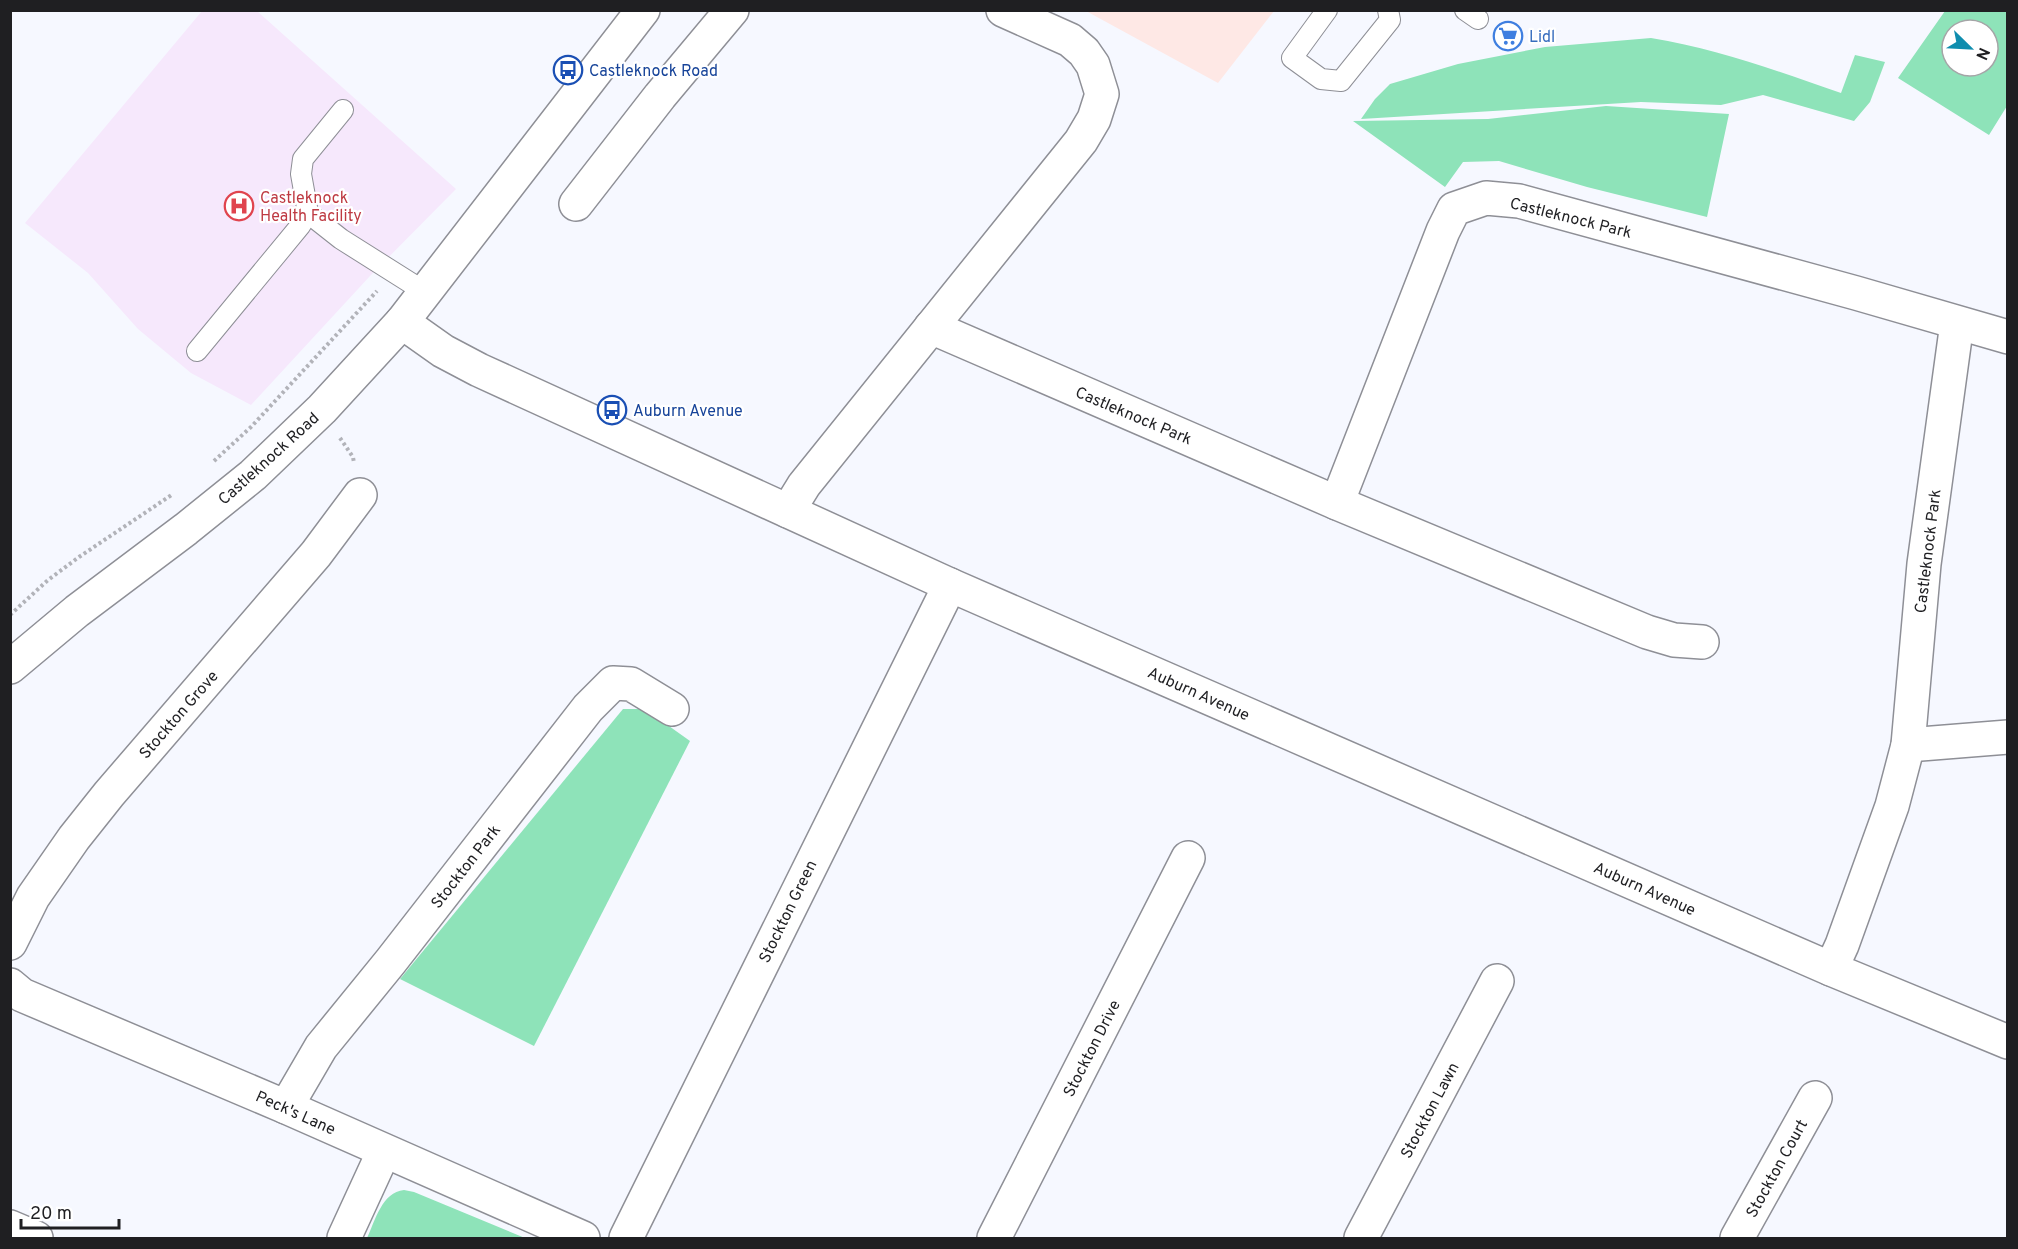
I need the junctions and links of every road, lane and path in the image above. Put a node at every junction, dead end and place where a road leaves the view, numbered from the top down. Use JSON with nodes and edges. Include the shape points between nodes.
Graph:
{"nodes":[{"id":1,"x":643,"y":10,"type":"edge"},
{"id":2,"x":732,"y":10,"type":"edge"},
{"id":3,"x":1003,"y":10,"type":"edge"},
{"id":4,"x":1327,"y":10,"type":"edge"},
{"id":5,"x":1388,"y":10,"type":"edge"},
{"id":6,"x":343,"y":110,"type":"dead end"},
{"id":7,"x":576,"y":204,"type":"dead end"},
{"id":8,"x":308,"y":213,"type":"junction"},
{"id":9,"x":394,"y":272,"type":"junction"},
{"id":10,"x":425,"y":292,"type":"junction"},
{"id":11,"x":402,"y":322,"type":"junction"},
{"id":12,"x":1957,"y":322,"type":"junction"},
{"id":13,"x":931,"y":327,"type":"junction"},
{"id":14,"x":2007,"y":337,"type":"edge"},
{"id":15,"x":197,"y":351,"type":"dead end"},
{"id":16,"x":322,"y":409,"type":"junction"},
{"id":17,"x":207,"y":467,"type":"dead end"},
{"id":18,"x":175,"y":493,"type":"dead end"},
{"id":19,"x":360,"y":495,"type":"joint"},
{"id":20,"x":1338,"y":503,"type":"junction"},
{"id":21,"x":788,"y":511,"type":"junction"},
{"id":22,"x":950,"y":585,"type":"junction"},
{"id":23,"x":10,"y":615,"type":"edge"},
{"id":24,"x":1702,"y":642,"type":"dead end"},
{"id":25,"x":10,"y":667,"type":"edge"},
{"id":26,"x":672,"y":709,"type":"dead end"},
{"id":27,"x":2007,"y":736,"type":"edge"},
{"id":28,"x":1908,"y":746,"type":"junction"},
{"id":29,"x":1188,"y":858,"type":"dead end"},
{"id":30,"x":10,"y":943,"type":"edge"},
{"id":31,"x":1831,"y":969,"type":"junction"},
{"id":32,"x":1497,"y":981,"type":"dead end"},
{"id":33,"x":10,"y":985,"type":"edge"},
{"id":34,"x":2007,"y":1042,"type":"edge"},
{"id":35,"x":1815,"y":1098,"type":"dead end"},
{"id":36,"x":286,"y":1107,"type":"junction"},
{"id":37,"x":384,"y":1151,"type":"junction"},
{"id":38,"x":10,"y":1227,"type":"edge"},
{"id":39,"x":36,"y":1239,"type":"edge"},
{"id":40,"x":344,"y":1239,"type":"edge"},
{"id":41,"x":583,"y":1239,"type":"edge"},
{"id":42,"x":626,"y":1239,"type":"edge"},
{"id":43,"x":994,"y":1239,"type":"edge"},
{"id":44,"x":1361,"y":1239,"type":"edge"},
{"id":45,"x":1737,"y":1239,"type":"edge"}],
"edges":[{"from":1,"to":10,"type":"street","name":"Castleknock Road"},
{"from":2,"to":7,"type":"street"},
{"from":3,"to":13,"type":"street","via":[[1070,40],[1093,65],[1102,94],[1081,141]]},
{"from":4,"to":5,"type":"lane","via":[[1292,58],[1321,79],[1341,81],[1390,20]]},
{"from":6,"to":8,"type":"lane","via":[[303,159],[301,174]]},
{"from":8,"to":9,"type":"lane"},
{"from":8,"to":15,"type":"lane"},
{"from":9,"to":10,"type":"lane"},
{"from":9,"to":17,"type":"path","via":[[251,427]]},
{"from":10,"to":11,"type":"street","name":"Castleknock Road"},
{"from":11,"to":16,"type":"street","name":"Castleknock Road"},
{"from":11,"to":21,"type":"street","name":"Auburn Avenue","via":[[479,370]]},
{"from":12,"to":14,"type":"street","name":"Castleknock Park"},
{"from":12,"to":20,"type":"street","name":"Castleknock Park","via":[[1519,201],[1486,198],[1454,209],[1443,231]]},
{"from":12,"to":28,"type":"street","name":"Castleknock Park","via":[[1924,564]]},
{"from":13,"to":20,"type":"street","name":"Castleknock Park"},
{"from":13,"to":21,"type":"street","via":[[804,485]]},
{"from":16,"to":19,"type":"path","via":[[353,457]]},
{"from":16,"to":25,"type":"street","name":"Castleknock Road","via":[[253,475]]},
{"from":18,"to":23,"type":"path","via":[[79,557]]},
{"from":19,"to":30,"type":"street","name":"Stockton Grove","via":[[316,554],[74,838],[33,897]]},
{"from":20,"to":24,"type":"street","name":"Castleknock Park","via":[[1647,632],[1674,640]]},
{"from":21,"to":22,"type":"street","name":"Auburn Avenue"},
{"from":22,"to":31,"type":"street","name":"Auburn Avenue"},
{"from":22,"to":42,"type":"street","name":"Stockton Green"},
{"from":26,"to":36,"type":"street","name":"Stockton Park","via":[[631,684],[613,683],[588,708],[321,1047]]},
{"from":27,"to":28,"type":"street"},
{"from":28,"to":31,"type":"street","name":"Castleknock Park","via":[[1892,806]]},
{"from":29,"to":43,"type":"street","name":"Stockton Drive"},
{"from":31,"to":34,"type":"street","name":"Auburn Avenue"},
{"from":32,"to":44,"type":"street","name":"Stockton Lawn"},
{"from":33,"to":36,"type":"street","name":"Peck's Lane","via":[[22,995]]},
{"from":35,"to":45,"type":"street","name":"Stockton Court"},
{"from":36,"to":37,"type":"street","name":"Peck's Lane"},
{"from":37,"to":40,"type":"street"},
{"from":37,"to":41,"type":"street","name":"Peck's Lane"},
{"from":38,"to":39,"type":"street"}]}
